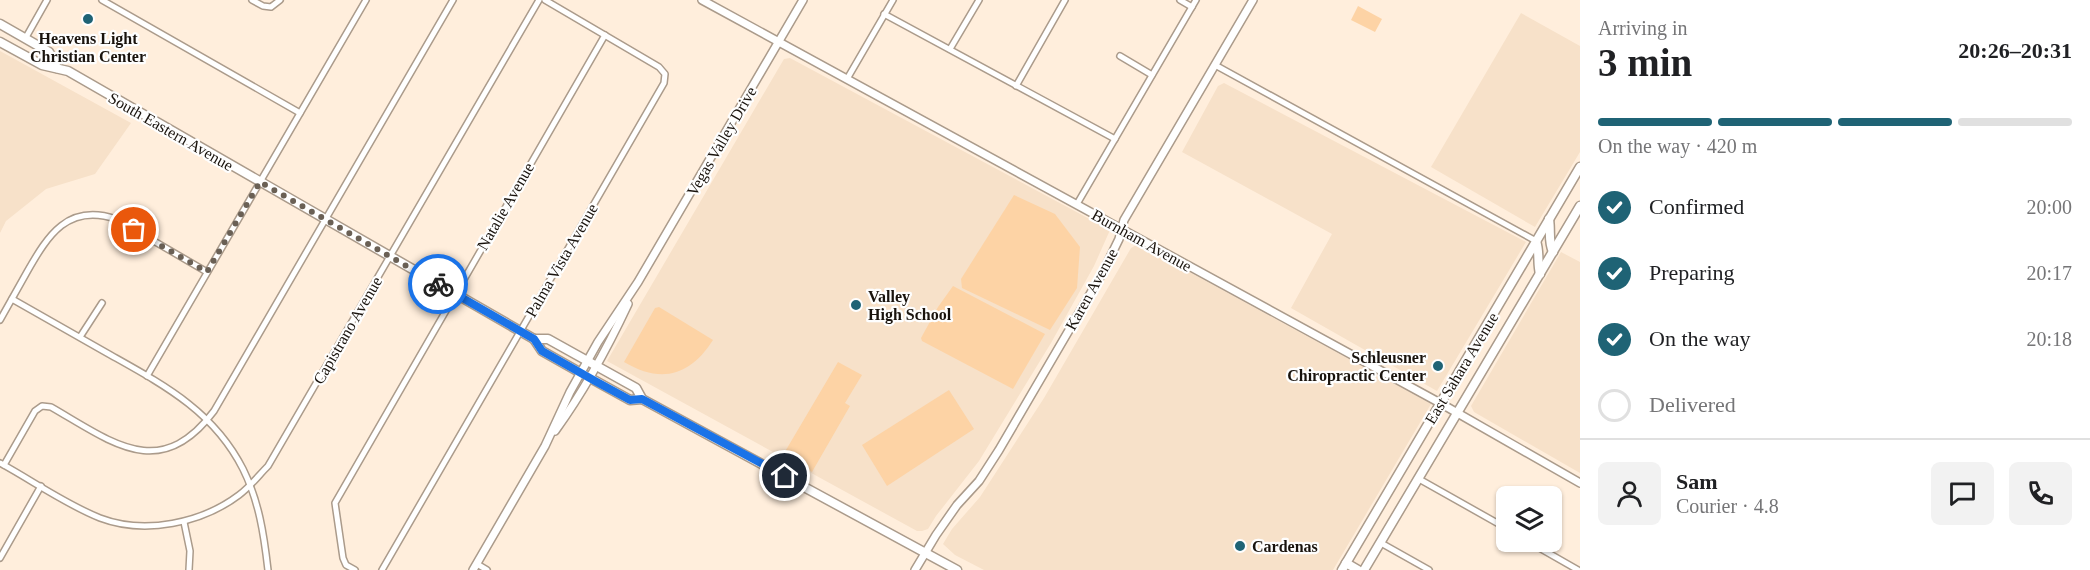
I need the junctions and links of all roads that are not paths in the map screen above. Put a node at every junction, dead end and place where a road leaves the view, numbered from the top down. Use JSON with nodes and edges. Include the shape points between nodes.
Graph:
{"nodes":[{"id":1,"x":47,"y":0,"type":"edge"},
{"id":2,"x":102,"y":0,"type":"edge"},
{"id":3,"x":252,"y":0,"type":"edge"},
{"id":4,"x":280,"y":0,"type":"edge"},
{"id":5,"x":366,"y":0,"type":"edge"},
{"id":6,"x":453,"y":0,"type":"edge"},
{"id":7,"x":539,"y":0,"type":"edge"},
{"id":8,"x":545,"y":0,"type":"edge"},
{"id":9,"x":803,"y":0,"type":"edge"},
{"id":10,"x":893,"y":0,"type":"edge"},
{"id":11,"x":979,"y":0,"type":"edge"},
{"id":12,"x":1065,"y":0,"type":"edge"},
{"id":13,"x":1180,"y":0,"type":"edge"},
{"id":14,"x":1196,"y":0,"type":"edge"},
{"id":15,"x":1253,"y":0,"type":"edge"},
{"id":16,"x":707,"y":1,"type":"edge"},
{"id":17,"x":1192,"y":7,"type":"junction"},
{"id":18,"x":884,"y":14,"type":"junction"},
{"id":19,"x":0,"y":24,"type":"edge"},
{"id":20,"x":605,"y":35,"type":"junction"},
{"id":21,"x":25,"y":39,"type":"junction"},
{"id":22,"x":0,"y":42,"type":"edge"},
{"id":23,"x":779,"y":42,"type":"junction"},
{"id":24,"x":950,"y":50,"type":"junction"},
{"id":25,"x":1120,"y":56,"type":"dead end"},
{"id":26,"x":1215,"y":65,"type":"junction"},
{"id":27,"x":57,"y":68,"type":"junction"},
{"id":28,"x":1152,"y":75,"type":"junction"},
{"id":29,"x":847,"y":79,"type":"junction"},
{"id":30,"x":1016,"y":86,"type":"junction"},
{"id":31,"x":300,"y":113,"type":"junction"},
{"id":32,"x":1115,"y":139,"type":"junction"},
{"id":33,"x":1580,"y":167,"type":"edge"},
{"id":34,"x":260,"y":182,"type":"junction"},
{"id":35,"x":1077,"y":204,"type":"junction"},
{"id":36,"x":1580,"y":206,"type":"edge"},
{"id":37,"x":325,"y":219,"type":"junction"},
{"id":38,"x":1549,"y":219,"type":"junction"},
{"id":39,"x":1121,"y":230,"type":"junction"},
{"id":40,"x":1536,"y":241,"type":"junction"},
{"id":41,"x":1553,"y":252,"type":"junction"},
{"id":42,"x":390,"y":256,"type":"junction"},
{"id":43,"x":207,"y":272,"type":"junction"},
{"id":44,"x":1540,"y":274,"type":"junction"},
{"id":45,"x":638,"y":282,"type":"junction"},
{"id":46,"x":454,"y":293,"type":"junction"},
{"id":47,"x":12,"y":299,"type":"junction"},
{"id":48,"x":102,"y":303,"type":"dead end"},
{"id":49,"x":0,"y":320,"type":"edge"},
{"id":50,"x":519,"y":330,"type":"junction"},
{"id":51,"x":80,"y":338,"type":"junction"},
{"id":52,"x":534,"y":339,"type":"junction"},
{"id":53,"x":588,"y":361,"type":"junction"},
{"id":54,"x":597,"y":366,"type":"junction"},
{"id":55,"x":581,"y":373,"type":"junction"},
{"id":56,"x":147,"y":376,"type":"junction"},
{"id":57,"x":590,"y":378,"type":"junction"},
{"id":58,"x":642,"y":399,"type":"junction"},
{"id":59,"x":1440,"y":403,"type":"junction"},
{"id":60,"x":1458,"y":413,"type":"junction"},
{"id":61,"x":208,"y":420,"type":"junction"},
{"id":62,"x":544,"y":446,"type":"junction"},
{"id":63,"x":2,"y":464,"type":"edge"},
{"id":64,"x":1419,"y":479,"type":"junction"},
{"id":65,"x":1580,"y":483,"type":"edge"},
{"id":66,"x":249,"y":485,"type":"junction"},
{"id":67,"x":41,"y":486,"type":"junction"},
{"id":68,"x":184,"y":522,"type":"junction"},
{"id":69,"x":1496,"y":522,"type":"edge"},
{"id":70,"x":1381,"y":543,"type":"junction"},
{"id":71,"x":1546,"y":552,"type":"edge"},
{"id":72,"x":926,"y":553,"type":"junction"},
{"id":73,"x":0,"y":558,"type":"edge"},
{"id":74,"x":475,"y":567,"type":"edge"},
{"id":75,"x":1344,"y":567,"type":"edge"},
{"id":76,"x":189,"y":570,"type":"edge"},
{"id":77,"x":268,"y":570,"type":"edge"},
{"id":78,"x":355,"y":570,"type":"edge"},
{"id":79,"x":381,"y":570,"type":"edge"},
{"id":80,"x":487,"y":570,"type":"edge"},
{"id":81,"x":915,"y":570,"type":"edge"},
{"id":82,"x":957,"y":570,"type":"edge"},
{"id":83,"x":1358,"y":570,"type":"edge"},
{"id":84,"x":1364,"y":570,"type":"edge"},
{"id":85,"x":1429,"y":570,"type":"edge"},
{"id":86,"x":1578,"y":570,"type":"edge"}],
"edges":[{"from":1,"to":21,"type":"street"},
{"from":2,"to":31,"type":"street"},
{"from":3,"to":4,"type":"street","via":[[272,7]]},
{"from":5,"to":31,"type":"street"},
{"from":6,"to":37,"type":"street"},
{"from":7,"to":42,"type":"street","name":"Capistrano Avenue"},
{"from":8,"to":20,"type":"street"},
{"from":9,"to":23,"type":"street","name":"Vegas Valley Drive"},
{"from":10,"to":18,"type":"street"},
{"from":11,"to":24,"type":"street"},
{"from":12,"to":30,"type":"street"},
{"from":13,"to":17,"type":"street"},
{"from":14,"to":17,"type":"street"},
{"from":15,"to":26,"type":"street","name":"Karen Avenue"},
{"from":16,"to":23,"type":"street","name":"Burnham Avenue"},
{"from":17,"to":28,"type":"street"},
{"from":18,"to":24,"type":"street"},
{"from":18,"to":29,"type":"street"},
{"from":19,"to":21,"type":"main road","name":"South Eastern Avenue"},
{"from":20,"to":46,"type":"street","name":"Natalie Avenue"},
{"from":20,"to":50,"type":"street","name":"Palma Vista Avenue","via":[[659,67],[665,74],[664,83]]},
{"from":21,"to":27,"type":"main road","name":"South Eastern Avenue","via":[[49,52]]},
{"from":22,"to":27,"type":"main road","name":"South Eastern Avenue","via":[[42,65]]},
{"from":23,"to":29,"type":"street","name":"Burnham Avenue"},
{"from":23,"to":45,"type":"street","name":"Vegas Valley Drive"},
{"from":24,"to":30,"type":"street"},
{"from":25,"to":28,"type":"street"},
{"from":26,"to":39,"type":"street","name":"Karen Avenue"},
{"from":26,"to":40,"type":"street"},
{"from":27,"to":34,"type":"main road","name":"South Eastern Avenue"},
{"from":28,"to":32,"type":"street"},
{"from":29,"to":35,"type":"street","name":"Burnham Avenue"},
{"from":30,"to":32,"type":"street"},
{"from":31,"to":34,"type":"street"},
{"from":32,"to":35,"type":"street"},
{"from":33,"to":38,"type":"main road","name":"East Sahara Avenue"},
{"from":34,"to":37,"type":"main road","name":"South Eastern Avenue"},
{"from":34,"to":43,"type":"street"},
{"from":35,"to":39,"type":"street","name":"Burnham Avenue"},
{"from":36,"to":41,"type":"main road","name":"East Sahara Avenue"},
{"from":37,"to":42,"type":"main road","name":"South Eastern Avenue"},
{"from":37,"to":61,"type":"street"},
{"from":38,"to":40,"type":"main road","name":"East Sahara Avenue"},
{"from":38,"to":41,"type":"main road","via":[[1548,242]]},
{"from":39,"to":59,"type":"street","name":"Burnham Avenue"},
{"from":39,"to":72,"type":"street","name":"Karen Avenue","via":[[1103,272],[999,450]]},
{"from":40,"to":44,"type":"main road"},
{"from":40,"to":59,"type":"main road","name":"East Sahara Avenue"},
{"from":41,"to":44,"type":"main road","name":"East Sahara Avenue"},
{"from":42,"to":46,"type":"main road","name":"South Eastern Avenue"},
{"from":42,"to":66,"type":"street","name":"Capistrano Avenue","via":[[268,466]]},
{"from":43,"to":47,"type":"street","via":[[116,219],[92,215],[66,221],[56,229],[42,245]]},
{"from":43,"to":56,"type":"street"},
{"from":44,"to":60,"type":"main road","name":"East Sahara Avenue"},
{"from":45,"to":53,"type":"street","name":"Vegas Valley Drive"},
{"from":45,"to":54,"type":"street","name":"Vegas Valley Drive"},
{"from":46,"to":50,"type":"main road","name":"South Eastern Avenue"},
{"from":46,"to":78,"type":"street","name":"Natalie Avenue","via":[[335,502],[343,558]]},
{"from":47,"to":49,"type":"street"},
{"from":47,"to":51,"type":"street"},
{"from":48,"to":51,"type":"street"},
{"from":50,"to":52,"type":"main road","name":"South Eastern Avenue"},
{"from":50,"to":79,"type":"street","name":"Palma Vista Avenue"},
{"from":51,"to":56,"type":"street"},
{"from":52,"to":53,"type":"main road","name":"South Eastern Avenue","via":[[548,339]]},
{"from":52,"to":55,"type":"main road","name":"South Eastern Avenue","via":[[542,351]]},
{"from":53,"to":54,"type":"main road","name":"South Eastern Avenue"},
{"from":53,"to":55,"type":"street","name":"Vegas Valley Drive"},
{"from":54,"to":57,"type":"street","name":"Vegas Valley Drive"},
{"from":54,"to":58,"type":"main road","name":"South Eastern Avenue","via":[[636,388]]},
{"from":55,"to":57,"type":"main road","name":"South Eastern Avenue"},
{"from":55,"to":62,"type":"street","name":"Vegas Valley Drive"},
{"from":56,"to":61,"type":"street","via":[[186,400]]},
{"from":57,"to":58,"type":"main road","name":"South Eastern Avenue","via":[[630,400]]},
{"from":57,"to":62,"type":"street","name":"Vegas Valley Drive"},
{"from":58,"to":72,"type":"main road","name":"South Eastern Avenue"},
{"from":59,"to":60,"type":"street","name":"Burnham Avenue"},
{"from":59,"to":75,"type":"main road","name":"East Sahara Avenue"},
{"from":60,"to":64,"type":"main road","name":"East Sahara Avenue"},
{"from":60,"to":65,"type":"street","name":"Burnham Avenue"},
{"from":61,"to":63,"type":"street","via":[[182,443],[142,450],[110,441],[51,407],[42,406],[34,411]]},
{"from":61,"to":66,"type":"street","via":[[238,461]]},
{"from":62,"to":74,"type":"street","name":"Vegas Valley Drive"},
{"from":63,"to":67,"type":"street","name":"Capistrano Avenue"},
{"from":64,"to":69,"type":"street"},
{"from":64,"to":70,"type":"main road","name":"East Sahara Avenue"},
{"from":66,"to":68,"type":"street","name":"Capistrano Avenue","via":[[222,506]]},
{"from":66,"to":77,"type":"street","via":[[263,529]]},
{"from":67,"to":68,"type":"street","name":"Capistrano Avenue","via":[[114,522]]},
{"from":67,"to":73,"type":"street"},
{"from":68,"to":76,"type":"street"},
{"from":70,"to":84,"type":"main road","name":"East Sahara Avenue"},
{"from":70,"to":85,"type":"street"},
{"from":71,"to":86,"type":"street"},
{"from":72,"to":81,"type":"street","name":"Karen Avenue"},
{"from":72,"to":82,"type":"main road","name":"South Eastern Avenue"},
{"from":74,"to":80,"type":"street"},
{"from":75,"to":83,"type":"main road"}]}
